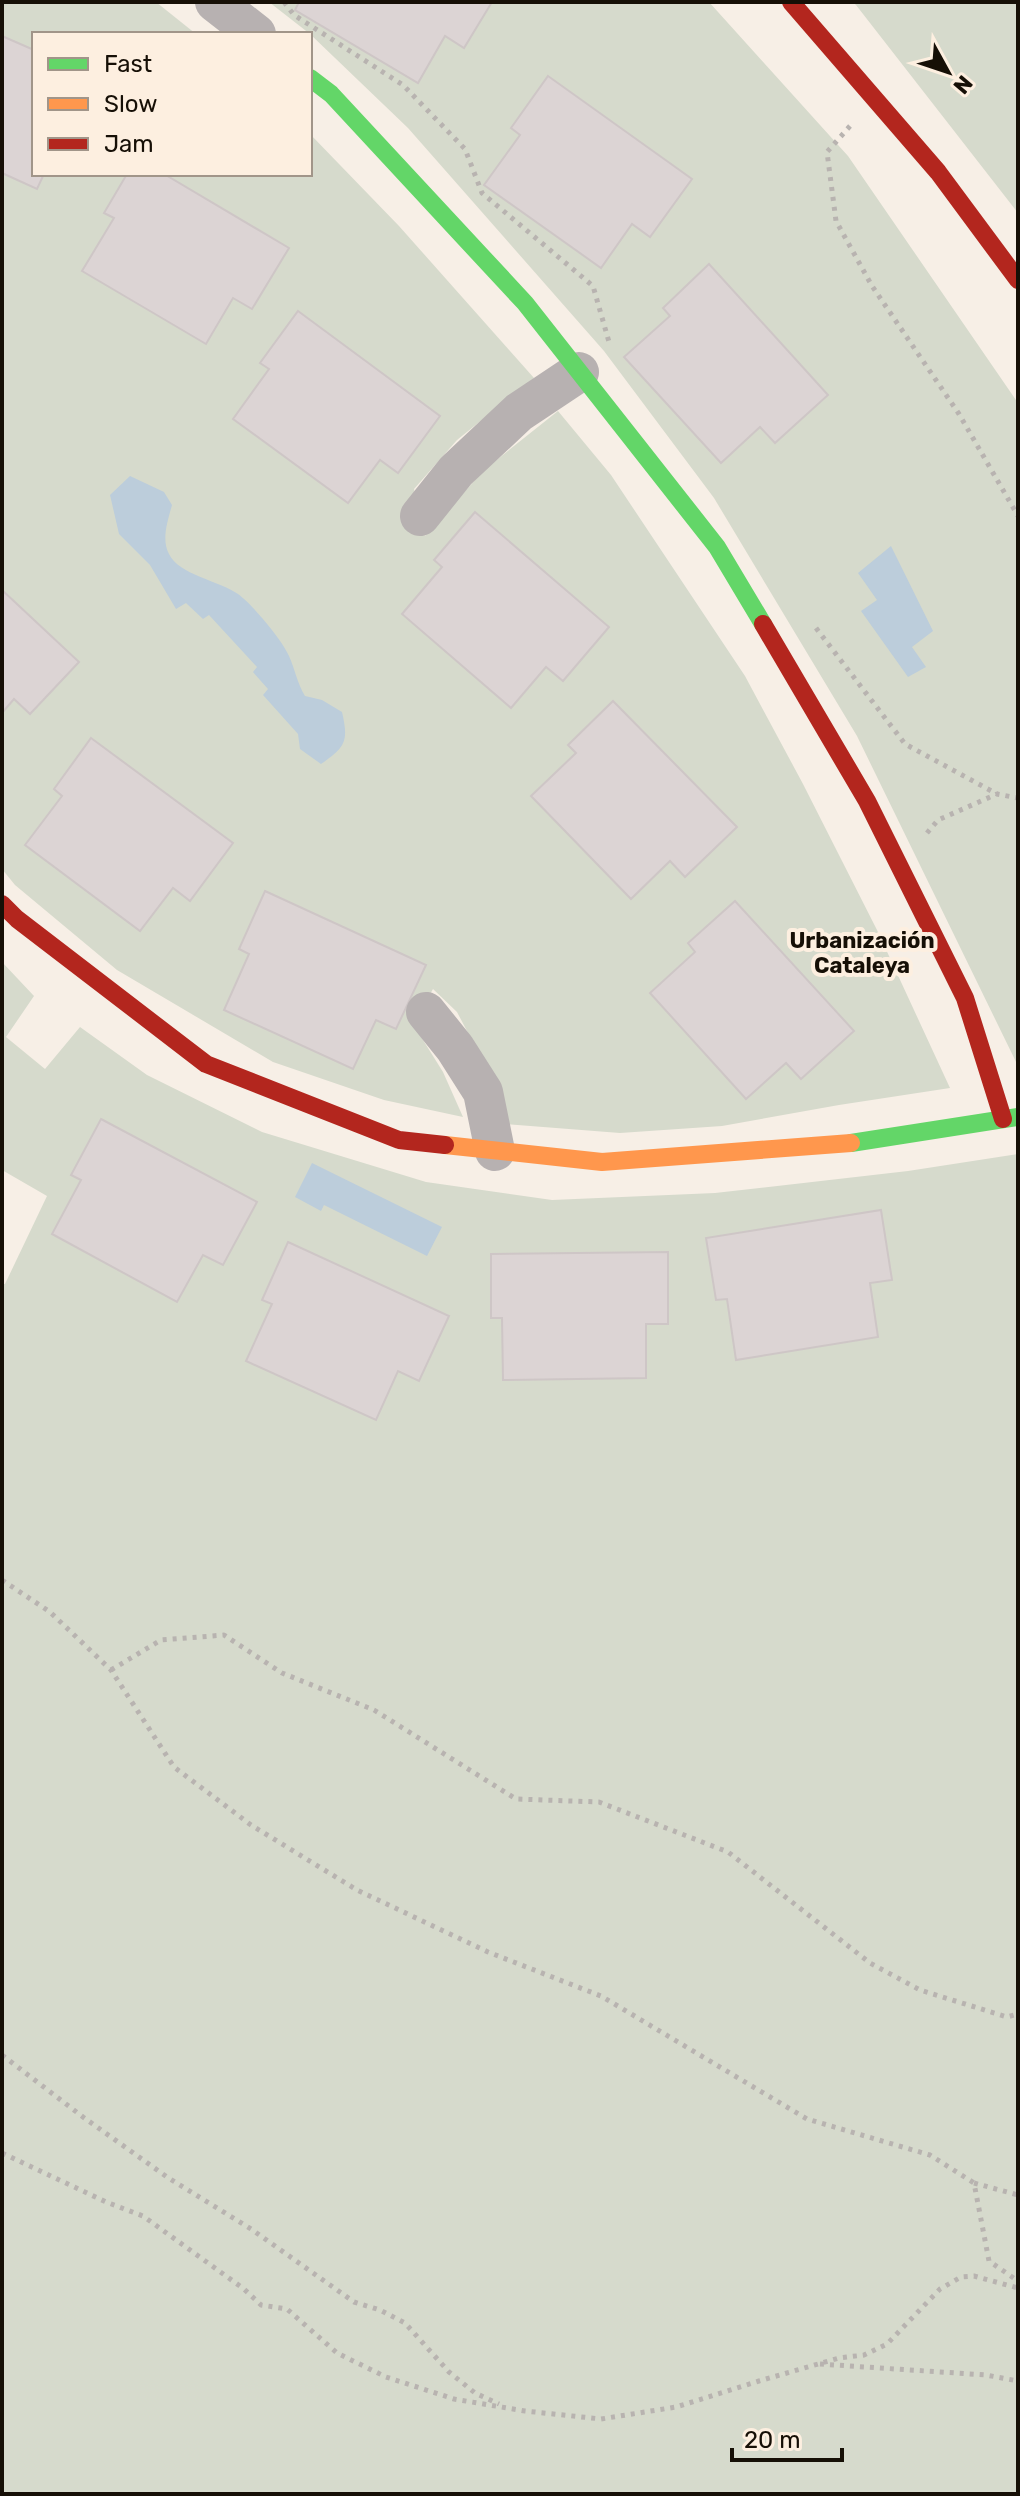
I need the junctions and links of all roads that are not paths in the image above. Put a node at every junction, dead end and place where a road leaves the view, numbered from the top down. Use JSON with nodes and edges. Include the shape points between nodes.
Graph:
{"nodes":[{"id":1,"x":215,"y":2,"type":"edge"},
{"id":2,"x":791,"y":2,"type":"edge"},
{"id":3,"x":253,"y":32,"type":"edge"},
{"id":4,"x":312,"y":80,"type":"edge"},
{"id":5,"x":1018,"y":280,"type":"edge"},
{"id":6,"x":579,"y":372,"type":"junction"},
{"id":7,"x":420,"y":516,"type":"dead end"},
{"id":8,"x":2,"y":904,"type":"edge"},
{"id":9,"x":426,"y":1012,"type":"dead end"},
{"id":10,"x":1011,"y":1118,"type":"edge"},
{"id":11,"x":495,"y":1151,"type":"junction"}],
"edges":[{"from":1,"to":3,"type":"street"},
{"from":2,"to":5,"type":"street","via":[[989,237]]},
{"from":4,"to":6,"type":"street","via":[[525,303]]},
{"from":6,"to":7,"type":"street","via":[[519,412],[456,471]]},
{"from":6,"to":10,"type":"street","via":[[717,547],[867,801],[965,998]]},
{"from":8,"to":11,"type":"street","via":[[206,1064],[399,1140]]},
{"from":9,"to":11,"type":"street","via":[[483,1092]]},
{"from":10,"to":11,"type":"street","via":[[838,1145],[602,1162]]}]}
